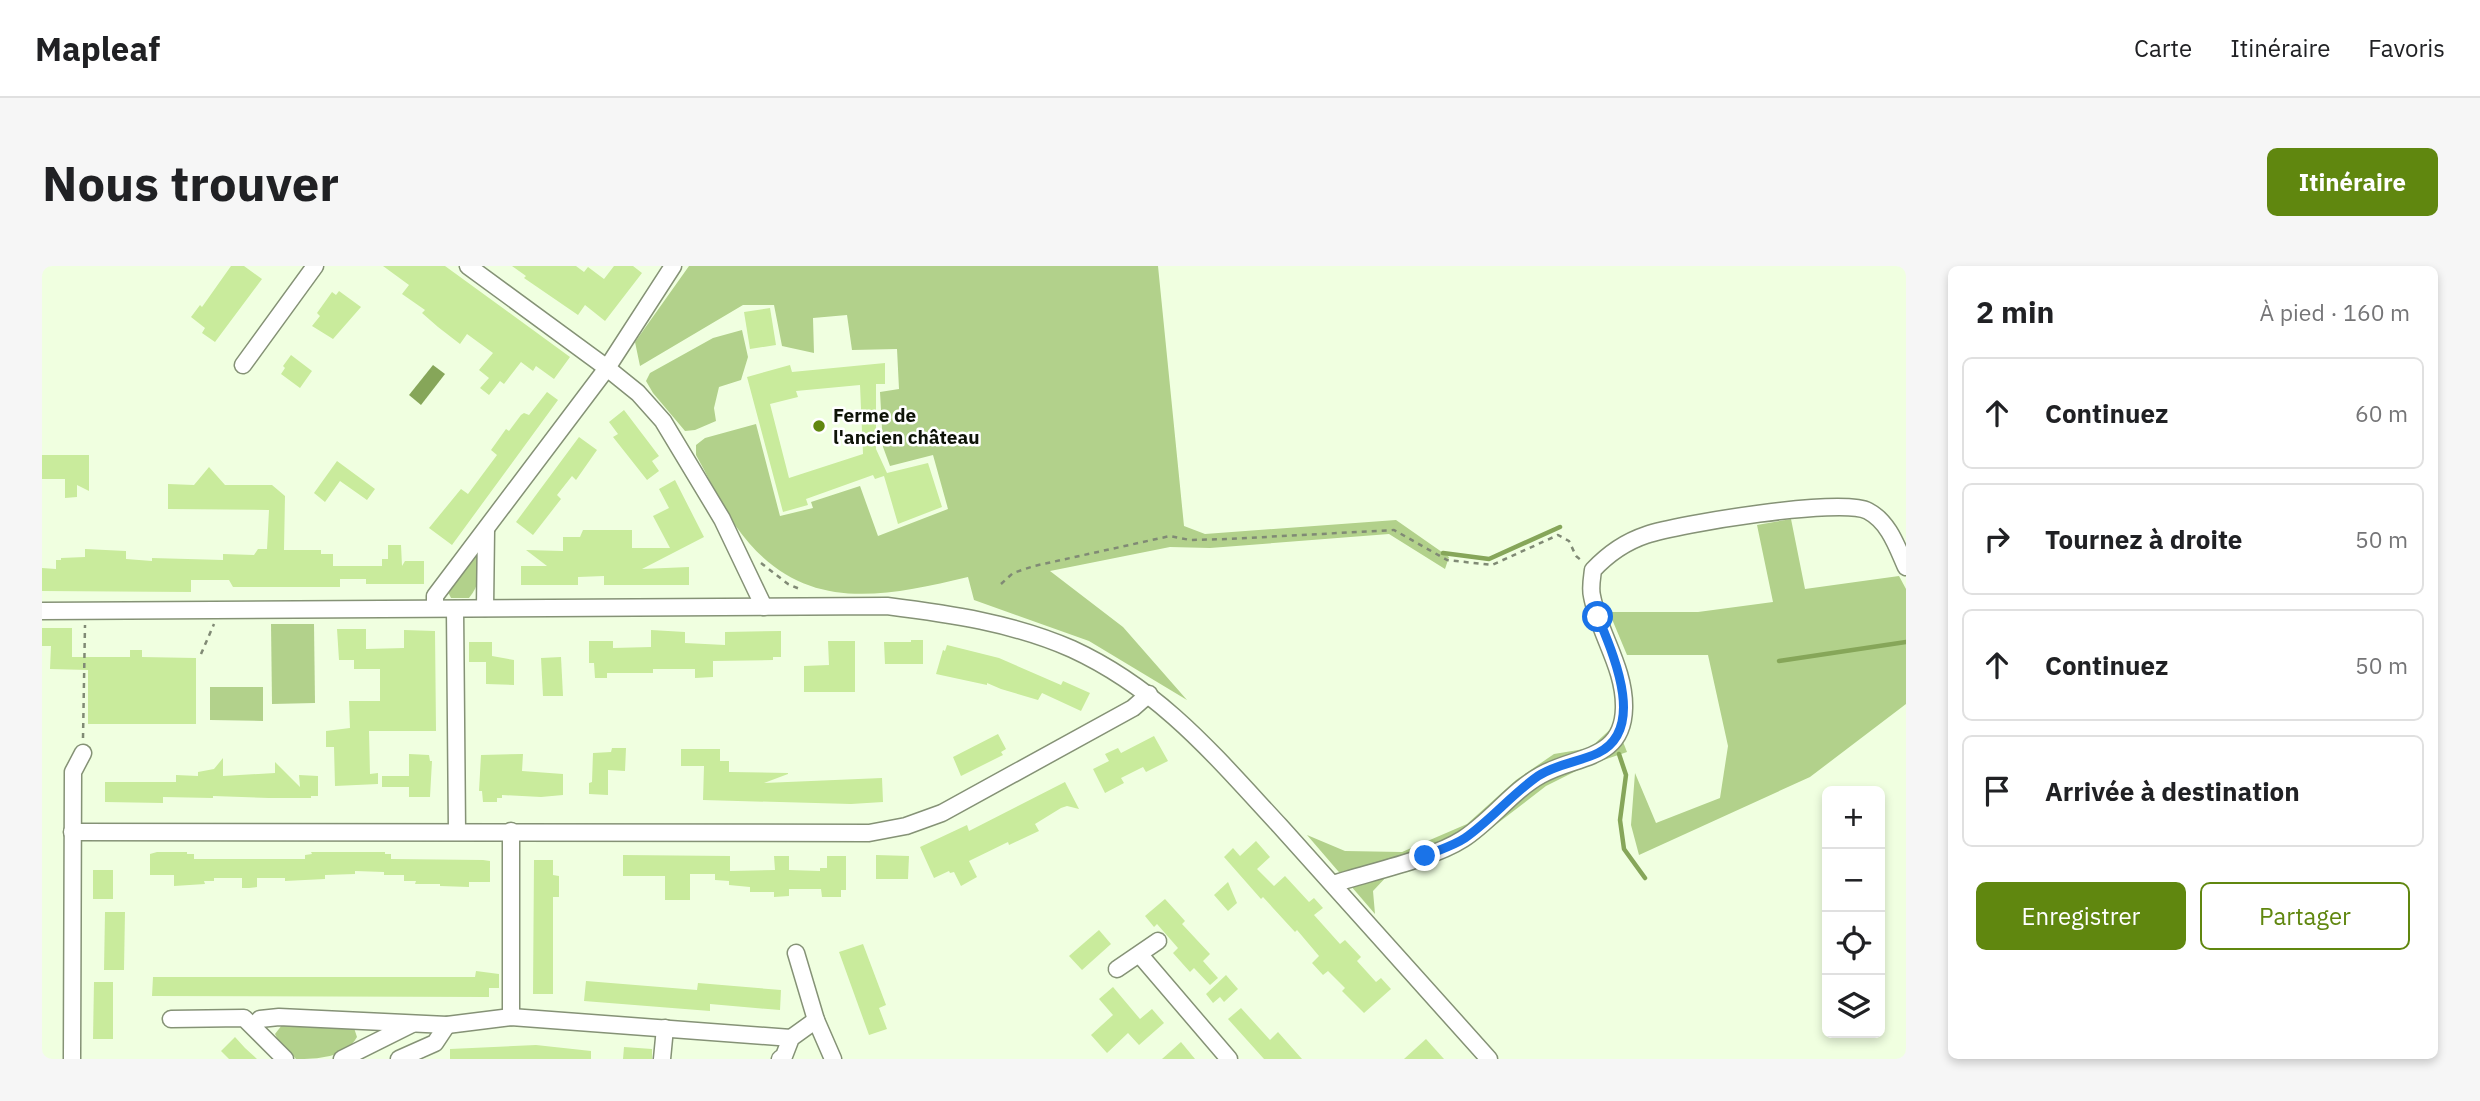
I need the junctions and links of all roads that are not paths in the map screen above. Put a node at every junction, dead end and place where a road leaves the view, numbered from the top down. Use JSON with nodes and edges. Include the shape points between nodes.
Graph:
{"nodes":[{"id":1,"x":315,"y":266,"type":"edge"},
{"id":2,"x":468,"y":266,"type":"edge"},
{"id":3,"x":673,"y":266,"type":"edge"},
{"id":4,"x":243,"y":365,"type":"dead end"},
{"id":5,"x":607,"y":368,"type":"junction"},
{"id":6,"x":486,"y":530,"type":"junction"},
{"id":7,"x":1906,"y":567,"type":"edge"},
{"id":8,"x":764,"y":607,"type":"junction"},
{"id":9,"x":435,"y":608,"type":"junction"},
{"id":10,"x":485,"y":608,"type":"junction"},
{"id":11,"x":455,"y":609,"type":"junction"},
{"id":12,"x":42,"y":611,"type":"edge"},
{"id":13,"x":1149,"y":695,"type":"junction"},
{"id":14,"x":83,"y":753,"type":"road end"},
{"id":15,"x":457,"y":831,"type":"junction"},
{"id":16,"x":511,"y":831,"type":"junction"},
{"id":17,"x":72,"y":832,"type":"junction"},
{"id":18,"x":1333,"y":884,"type":"junction"},
{"id":19,"x":1158,"y":941,"type":"dead end"},
{"id":20,"x":796,"y":953,"type":"dead end"},
{"id":21,"x":1140,"y":955,"type":"junction"},
{"id":22,"x":1117,"y":969,"type":"dead end"},
{"id":23,"x":511,"y":1017,"type":"junction"},
{"id":24,"x":171,"y":1019,"type":"dead end"},
{"id":25,"x":816,"y":1020,"type":"junction"},
{"id":26,"x":414,"y":1023,"type":"junction"},
{"id":27,"x":447,"y":1025,"type":"junction"},
{"id":28,"x":254,"y":1026,"type":"junction"},
{"id":29,"x":665,"y":1028,"type":"junction"},
{"id":30,"x":791,"y":1038,"type":"junction"},
{"id":31,"x":72,"y":1059,"type":"edge"},
{"id":32,"x":285,"y":1059,"type":"edge"},
{"id":33,"x":342,"y":1059,"type":"edge"},
{"id":34,"x":399,"y":1059,"type":"edge"},
{"id":35,"x":662,"y":1059,"type":"edge"},
{"id":36,"x":780,"y":1059,"type":"edge"},
{"id":37,"x":833,"y":1059,"type":"edge"},
{"id":38,"x":1230,"y":1059,"type":"edge"},
{"id":39,"x":1489,"y":1059,"type":"edge"}],
"edges":[{"from":1,"to":4,"type":"street"},
{"from":2,"to":5,"type":"street"},
{"from":3,"to":5,"type":"street"},
{"from":5,"to":6,"type":"street"},
{"from":5,"to":8,"type":"street","via":[[663,421],[722,519]]},
{"from":6,"to":9,"type":"street","via":[[435,596]]},
{"from":6,"to":10,"type":"street"},
{"from":7,"to":18,"type":"street","via":[[1884,523],[1866,510],[1846,507],[1795,509],[1684,525],[1644,535],[1609,553],[1593,570],[1591,595],[1623,689],[1624,709],[1612,745],[1539,775],[1461,841]]},
{"from":8,"to":10,"type":"street"},
{"from":8,"to":13,"type":"street","via":[[887,606],[977,619],[1071,649]]},
{"from":9,"to":11,"type":"street"},
{"from":9,"to":12,"type":"street"},
{"from":10,"to":11,"type":"street"},
{"from":11,"to":15,"type":"street"},
{"from":13,"to":16,"type":"street","via":[[942,813],[906,826],[869,833]]},
{"from":13,"to":18,"type":"street","via":[[1199,739]]},
{"from":14,"to":17,"type":"street","via":[[73,772]]},
{"from":15,"to":16,"type":"street"},
{"from":15,"to":17,"type":"street"},
{"from":16,"to":23,"type":"street"},
{"from":17,"to":31,"type":"street"},
{"from":18,"to":39,"type":"street"},
{"from":19,"to":21,"type":"street"},
{"from":20,"to":25,"type":"street"},
{"from":21,"to":22,"type":"street"},
{"from":21,"to":38,"type":"street"},
{"from":23,"to":27,"type":"street"},
{"from":23,"to":29,"type":"street"},
{"from":24,"to":28,"type":"street","via":[[237,1017]]},
{"from":25,"to":30,"type":"street"},
{"from":25,"to":37,"type":"street"},
{"from":26,"to":27,"type":"street"},
{"from":26,"to":28,"type":"street","via":[[279,1017],[260,1019]]},
{"from":26,"to":33,"type":"street"},
{"from":27,"to":34,"type":"street","via":[[435,1043]]},
{"from":28,"to":32,"type":"street"},
{"from":29,"to":30,"type":"street"},
{"from":29,"to":35,"type":"street"},
{"from":30,"to":36,"type":"street"}]}
